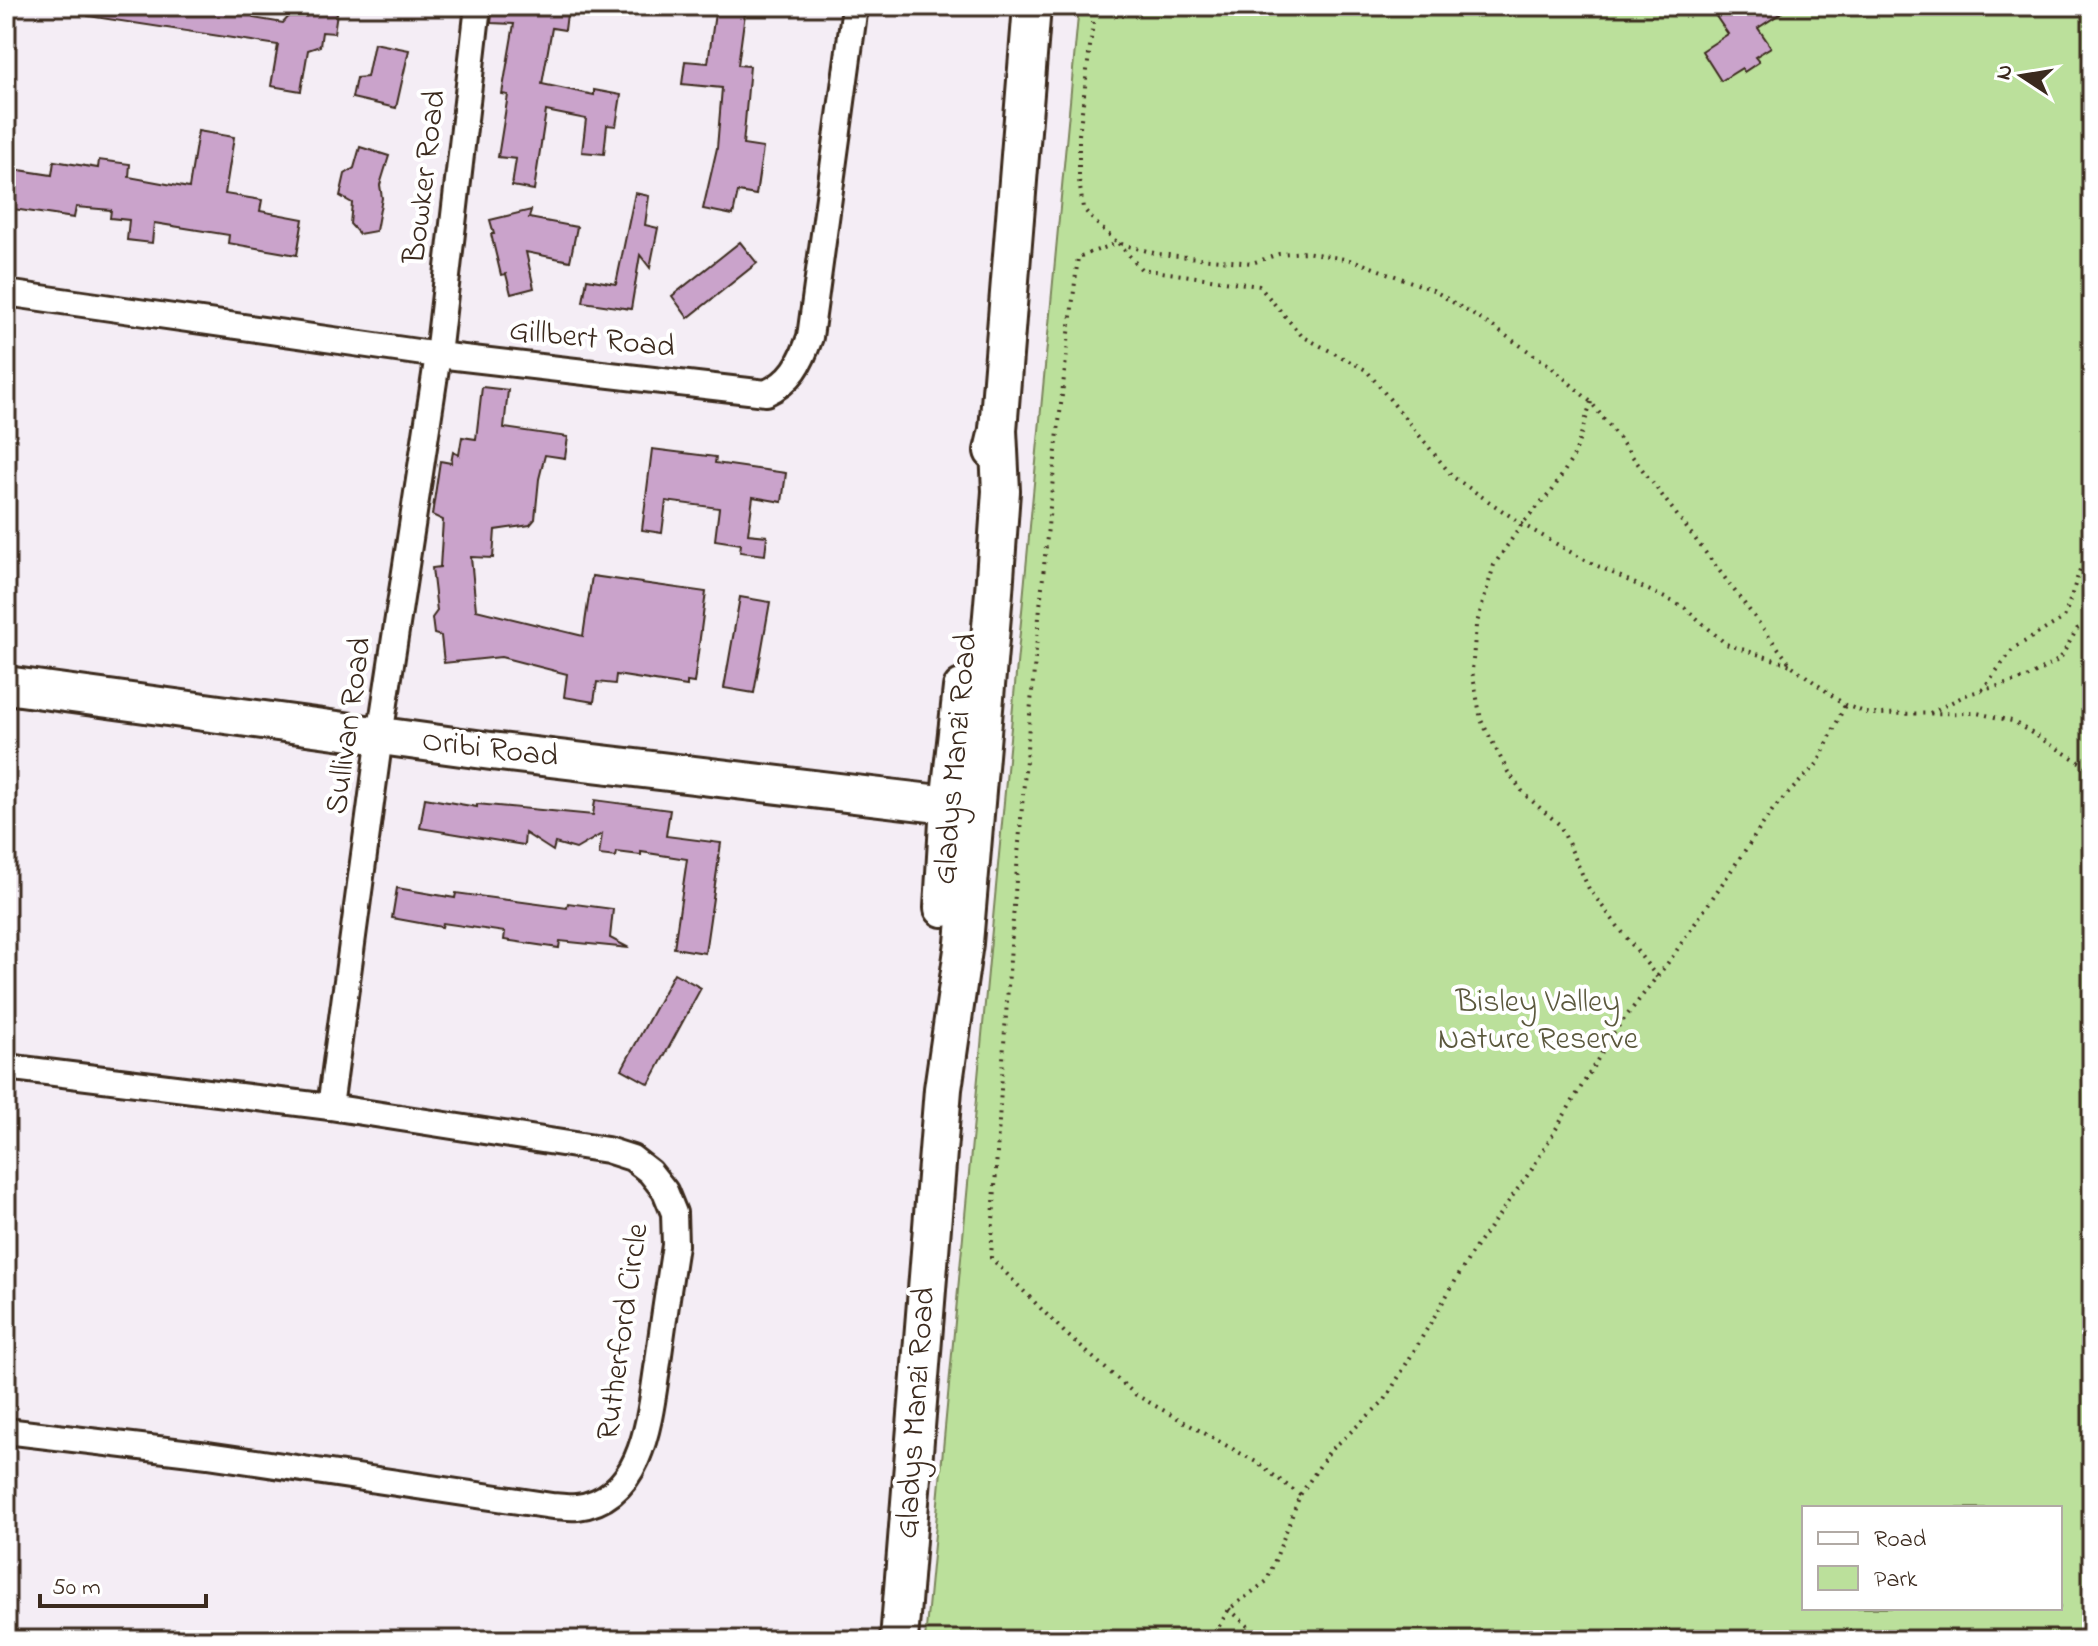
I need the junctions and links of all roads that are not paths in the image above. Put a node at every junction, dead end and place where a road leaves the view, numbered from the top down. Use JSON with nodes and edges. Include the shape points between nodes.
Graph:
{"nodes":[{"id":1,"x":478,"y":6,"type":"edge"},
{"id":2,"x":855,"y":6,"type":"edge"},
{"id":3,"x":1032,"y":6,"type":"edge"},
{"id":4,"x":6,"y":293,"type":"edge"},
{"id":5,"x":438,"y":355,"type":"junction"},
{"id":6,"x":6,"y":685,"type":"edge"},
{"id":7,"x":380,"y":736,"type":"junction"},
{"id":8,"x":962,"y":807,"type":"junction"},
{"id":9,"x":6,"y":1067,"type":"edge"},
{"id":10,"x":330,"y":1107,"type":"junction"},
{"id":11,"x":6,"y":1431,"type":"edge"},
{"id":12,"x":899,"y":1640,"type":"edge"}],
"edges":[{"from":1,"to":5,"type":"street","name":"Bowker Road"},
{"from":2,"to":5,"type":"street","name":"Gillbert Road","via":[[816,309],[803,357],[783,385],[766,393]]},
{"from":3,"to":8,"type":"main road","name":"Gladys Manzi Road","via":[[998,430],[973,590]]},
{"from":4,"to":5,"type":"street","name":"Gillbert Road"},
{"from":5,"to":7,"type":"street","name":"Sullivan Road"},
{"from":6,"to":7,"type":"main road","name":"Oribi Road"},
{"from":7,"to":8,"type":"main road","name":"Oribi Road"},
{"from":7,"to":10,"type":"street","name":"Sullivan Road"},
{"from":8,"to":12,"type":"main road","name":"Gladys Manzi Road","via":[[940,986],[943,1089]]},
{"from":9,"to":10,"type":"street","name":"Rutherford Circle"},
{"from":10,"to":11,"type":"street","name":"Rutherford Circle","via":[[607,1150],[632,1158],[650,1172],[674,1213],[675,1245],[647,1433],[625,1478],[592,1503],[552,1506]]}]}
